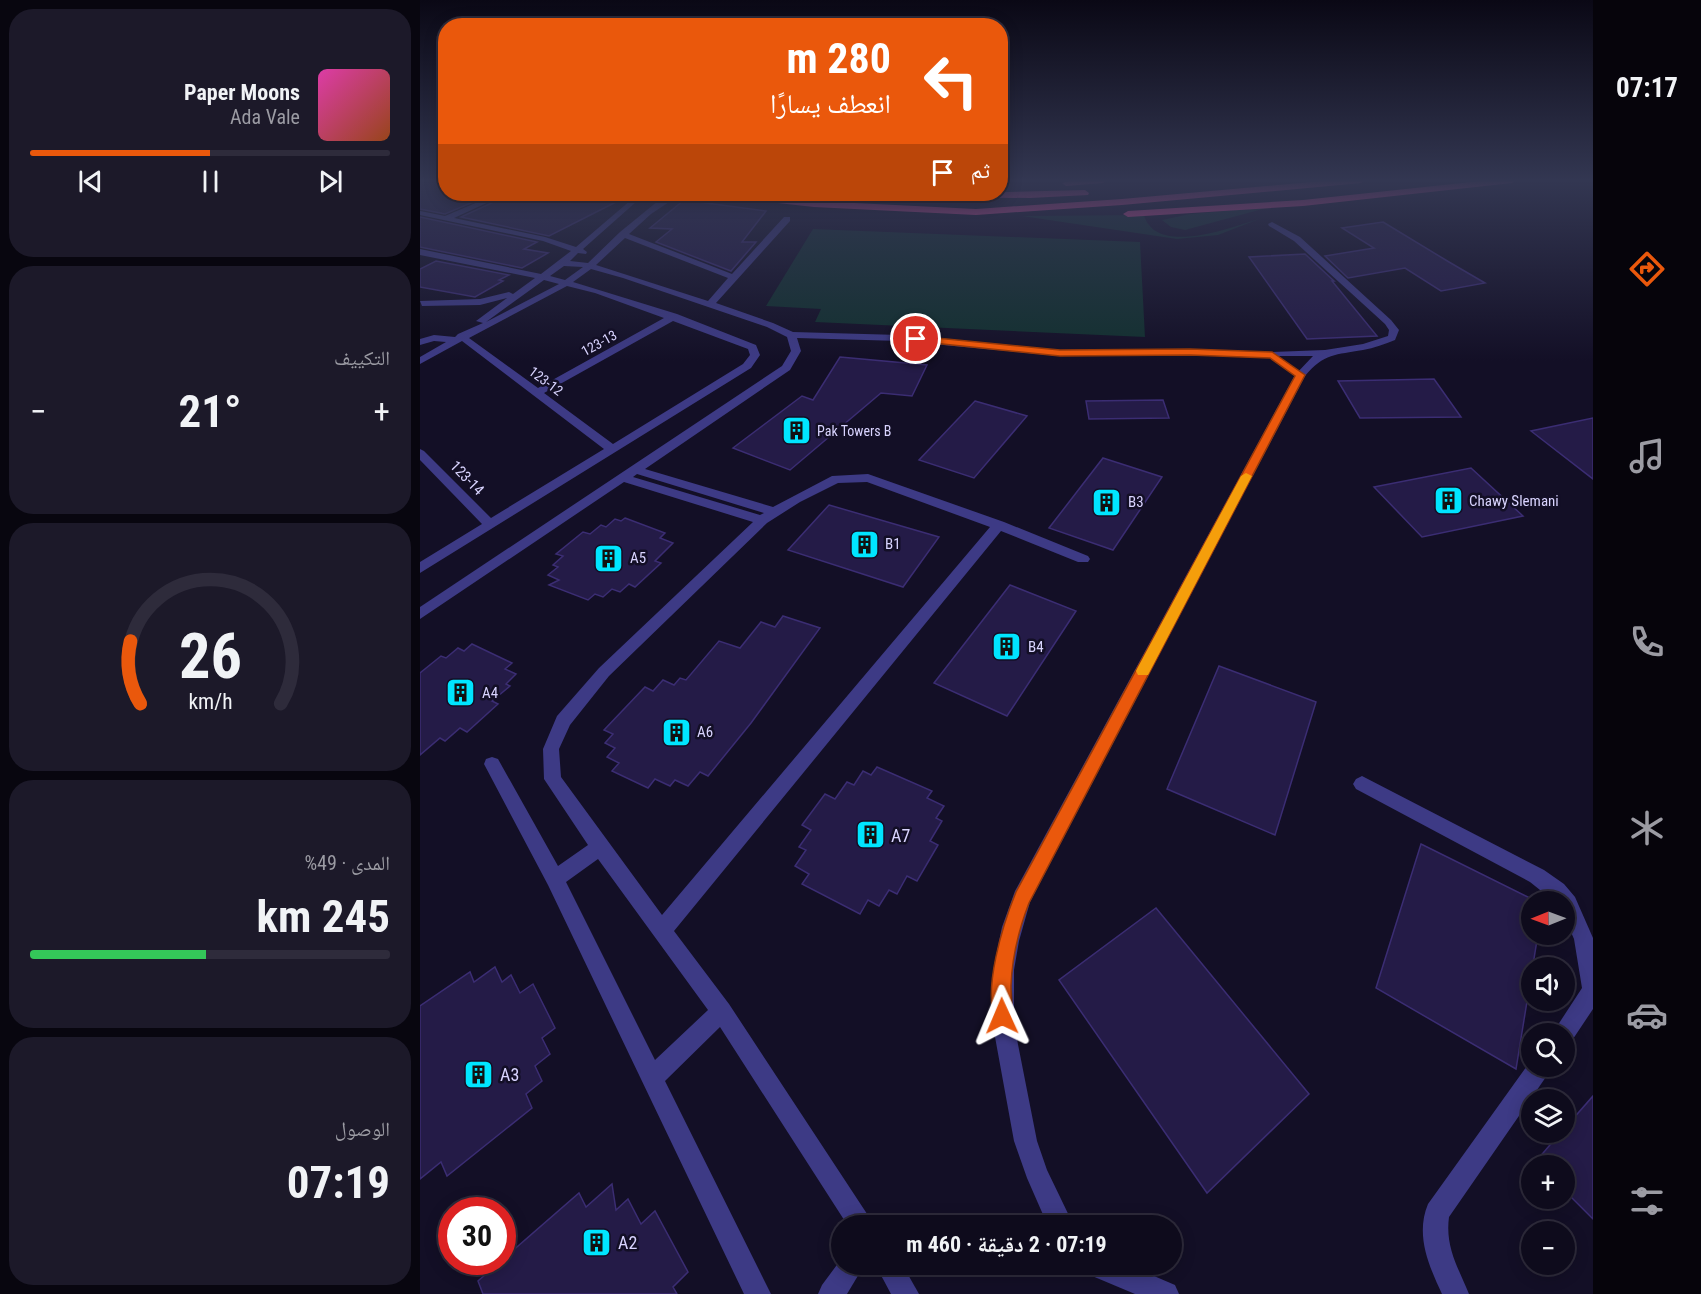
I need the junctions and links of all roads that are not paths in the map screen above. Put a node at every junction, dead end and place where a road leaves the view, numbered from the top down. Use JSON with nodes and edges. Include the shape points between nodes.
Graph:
{"nodes":[{"id":1,"x":549,"y":240,"type":"edge"},
{"id":2,"x":586,"y":240,"type":"edge"},
{"id":3,"x":616,"y":240,"type":"edge"},
{"id":4,"x":639,"y":240,"type":"edge"},
{"id":5,"x":768,"y":240,"type":"edge"},
{"id":6,"x":1298,"y":240,"type":"edge"},
{"id":7,"x":575,"y":249,"type":"junction"},
{"id":8,"x":420,"y":252,"type":"edge"},
{"id":9,"x":600,"y":256,"type":"junction"},
{"id":10,"x":562,"y":263,"type":"junction"},
{"id":11,"x":590,"y":266,"type":"junction"},
{"id":12,"x":626,"y":276,"type":"junction"},
{"id":13,"x":543,"y":277,"type":"junction"},
{"id":14,"x":735,"y":278,"type":"junction"},
{"id":15,"x":567,"y":283,"type":"junction"},
{"id":16,"x":598,"y":291,"type":"junction"},
{"id":17,"x":518,"y":293,"type":"junction"},
{"id":18,"x":421,"y":302,"type":"edge"},
{"id":19,"x":710,"y":304,"type":"junction"},
{"id":20,"x":489,"y":314,"type":"junction"},
{"id":21,"x":507,"y":316,"type":"junction"},
{"id":22,"x":674,"y":316,"type":"junction"},
{"id":23,"x":791,"y":335,"type":"junction"},
{"id":24,"x":462,"y":336,"type":"junction"},
{"id":25,"x":420,"y":342,"type":"edge"},
{"id":26,"x":1325,"y":353,"type":"junction"},
{"id":27,"x":1272,"y":355,"type":"junction"},
{"id":28,"x":420,"y":361,"type":"edge"},
{"id":29,"x":1294,"y":370,"type":"junction"},
{"id":30,"x":537,"y":393,"type":"junction"},
{"id":31,"x":612,"y":449,"type":"junction"},
{"id":32,"x":420,"y":453,"type":"edge"},
{"id":33,"x":636,"y":470,"type":"junction"},
{"id":34,"x":623,"y":478,"type":"junction"},
{"id":35,"x":768,"y":516,"type":"junction"},
{"id":36,"x":490,"y":525,"type":"junction"},
{"id":37,"x":999,"y":525,"type":"junction"},
{"id":38,"x":1083,"y":559,"type":"dead end"},
{"id":39,"x":420,"y":568,"type":"edge"},
{"id":40,"x":420,"y":614,"type":"edge"},
{"id":41,"x":492,"y":764,"type":"dead end"},
{"id":42,"x":1362,"y":784,"type":"dead end"},
{"id":43,"x":600,"y":847,"type":"junction"},
{"id":44,"x":555,"y":879,"type":"junction"},
{"id":45,"x":662,"y":930,"type":"junction"},
{"id":46,"x":722,"y":1011,"type":"junction"},
{"id":47,"x":1571,"y":1023,"type":"edge"},
{"id":48,"x":1532,"y":1077,"type":"edge"},
{"id":49,"x":652,"y":1078,"type":"junction"},
{"id":50,"x":856,"y":1215,"type":"edge"},
{"id":51,"x":1056,"y":1215,"type":"edge"},
{"id":52,"x":845,"y":1275,"type":"edge"},
{"id":53,"x":894,"y":1275,"type":"edge"},
{"id":54,"x":1120,"y":1275,"type":"edge"},
{"id":55,"x":758,"y":1294,"type":"edge"},
{"id":56,"x":831,"y":1294,"type":"edge"},
{"id":57,"x":906,"y":1294,"type":"edge"},
{"id":58,"x":1166,"y":1294,"type":"edge"},
{"id":59,"x":1456,"y":1294,"type":"edge"}],
"edges":[{"from":1,"to":7,"type":"street"},
{"from":2,"to":7,"type":"street"},
{"from":3,"to":9,"type":"street"},
{"from":4,"to":14,"type":"street"},
{"from":5,"to":14,"type":"street"},
{"from":6,"to":26,"type":"street","via":[[1394,330],[1392,338],[1381,343]]},
{"from":7,"to":9,"type":"street"},
{"from":7,"to":10,"type":"street"},
{"from":8,"to":13,"type":"street"},
{"from":9,"to":11,"type":"street"},
{"from":10,"to":11,"type":"street"},
{"from":10,"to":13,"type":"street"},
{"from":11,"to":12,"type":"street"},
{"from":11,"to":15,"type":"street"},
{"from":12,"to":16,"type":"street","via":[[608,279]]},
{"from":12,"to":19,"type":"street"},
{"from":13,"to":15,"type":"street"},
{"from":13,"to":17,"type":"street"},
{"from":14,"to":19,"type":"street"},
{"from":15,"to":16,"type":"street"},
{"from":15,"to":21,"type":"street"},
{"from":16,"to":22,"type":"street"},
{"from":17,"to":18,"type":"street","via":[[480,302]]},
{"from":17,"to":20,"type":"street"},
{"from":18,"to":20,"type":"street"},
{"from":19,"to":23,"type":"street"},
{"from":20,"to":21,"type":"street"},
{"from":20,"to":24,"type":"street"},
{"from":21,"to":24,"type":"street"},
{"from":22,"to":30,"type":"street","name":"123-13"},
{"from":22,"to":31,"type":"street","via":[[752,347],[755,355],[747,366]]},
{"from":23,"to":27,"type":"street","via":[[900,338],[1060,353]]},
{"from":23,"to":33,"type":"street","via":[[796,351],[786,368]]},
{"from":24,"to":25,"type":"street"},
{"from":24,"to":28,"type":"street"},
{"from":24,"to":30,"type":"street","name":"123-12"},
{"from":26,"to":27,"type":"street"},
{"from":26,"to":29,"type":"street"},
{"from":27,"to":29,"type":"street"},
{"from":29,"to":51,"type":"street","via":[[1022,898],[1012,925],[1002,985],[1002,1016],[1021,1127],[1039,1184]]},
{"from":30,"to":31,"type":"street","name":"123-12"},
{"from":31,"to":36,"type":"street"},
{"from":32,"to":36,"type":"street","name":"123-14"},
{"from":33,"to":34,"type":"street"},
{"from":33,"to":35,"type":"street"},
{"from":34,"to":35,"type":"street"},
{"from":34,"to":40,"type":"street"},
{"from":35,"to":37,"type":"street","via":[[836,479],[854,477],[868,478]]},
{"from":35,"to":43,"type":"street","via":[[604,672],[563,721],[551,749],[553,778]]},
{"from":36,"to":39,"type":"street"},
{"from":37,"to":38,"type":"street"},
{"from":37,"to":45,"type":"street"},
{"from":41,"to":44,"type":"street"},
{"from":42,"to":47,"type":"street","via":[[1537,876],[1559,892],[1573,911],[1587,950],[1593,991]]},
{"from":43,"to":44,"type":"street"},
{"from":43,"to":45,"type":"street"},
{"from":44,"to":49,"type":"street"},
{"from":45,"to":46,"type":"street"},
{"from":46,"to":49,"type":"street"},
{"from":46,"to":50,"type":"street"},
{"from":48,"to":59,"type":"street","via":[[1437,1213],[1434,1235]]},
{"from":49,"to":55,"type":"street"},
{"from":52,"to":56,"type":"street"},
{"from":53,"to":57,"type":"street"},
{"from":54,"to":58,"type":"street"}]}
